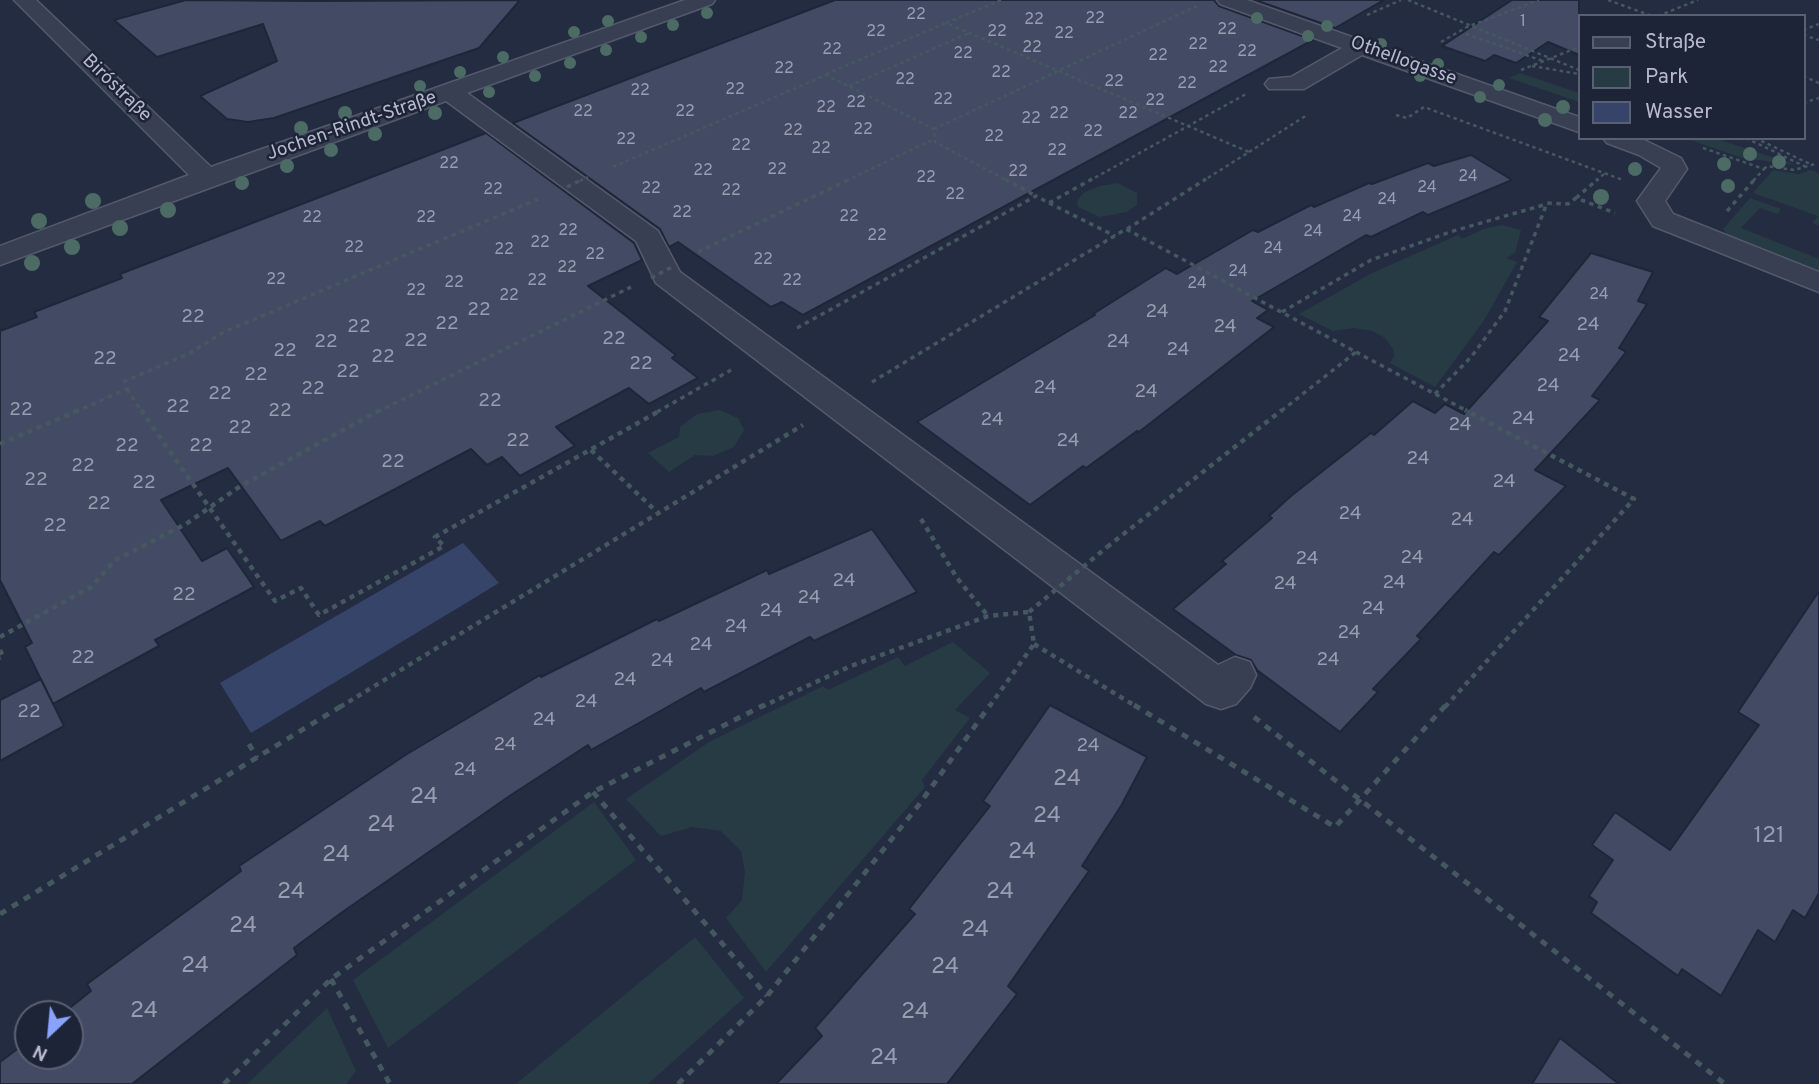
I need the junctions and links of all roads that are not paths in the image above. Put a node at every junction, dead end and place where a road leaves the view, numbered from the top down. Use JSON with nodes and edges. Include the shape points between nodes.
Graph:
{"nodes":[{"id":1,"x":24,"y":0,"type":"edge"},
{"id":2,"x":705,"y":0,"type":"edge"},
{"id":3,"x":1227,"y":0,"type":"edge"},
{"id":4,"x":1360,"y":47,"type":"junction"},
{"id":5,"x":1277,"y":84,"type":"dead end"},
{"id":6,"x":450,"y":92,"type":"junction"},
{"id":7,"x":1577,"y":124,"type":"edge"},
{"id":8,"x":1621,"y":140,"type":"edge"},
{"id":9,"x":207,"y":178,"type":"junction"},
{"id":10,"x":0,"y":256,"type":"edge"},
{"id":11,"x":1819,"y":284,"type":"edge"},
{"id":12,"x":1228,"y":683,"type":"road end"}],
"edges":[{"from":1,"to":9,"type":"street","name":"Biróstraße"},
{"from":2,"to":6,"type":"street","name":"Jochen-Rindt-Straße"},
{"from":3,"to":4,"type":"street","name":"Othellogasse"},
{"from":4,"to":5,"type":"street","via":[[1296,84]]},
{"from":4,"to":7,"type":"street","name":"Othellogasse"},
{"from":6,"to":9,"type":"street","name":"Jochen-Rindt-Straße"},
{"from":6,"to":12,"type":"street","via":[[648,237],[667,276],[952,474]]},
{"from":8,"to":11,"type":"street","via":[[1672,164],[1674,169],[1654,197],[1663,220]]},
{"from":9,"to":10,"type":"street","name":"Jochen-Rindt-Straße"}]}
